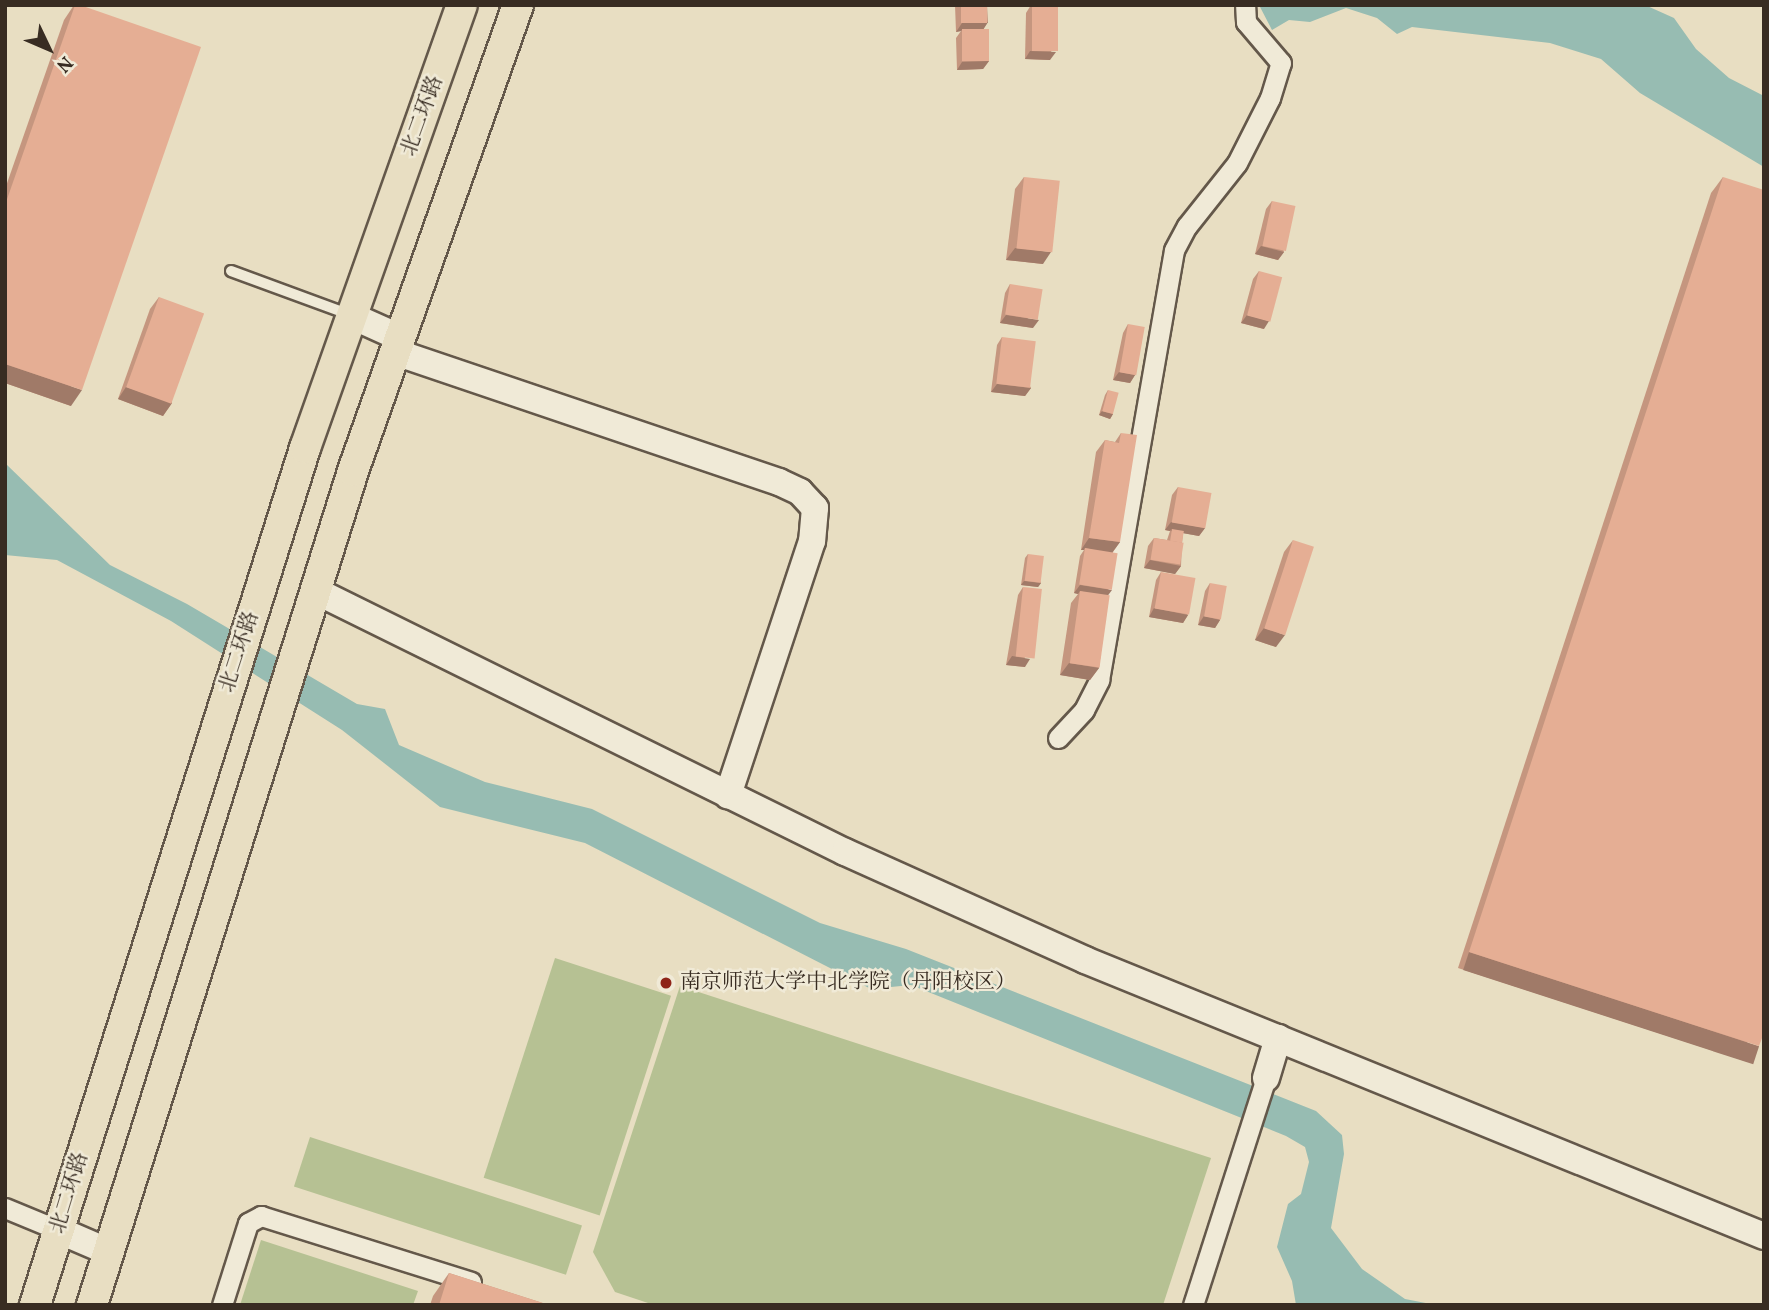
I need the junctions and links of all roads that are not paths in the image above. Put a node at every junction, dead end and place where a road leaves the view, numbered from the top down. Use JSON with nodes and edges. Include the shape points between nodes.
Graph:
{"nodes":[{"id":1,"x":462,"y":5,"type":"edge"},
{"id":2,"x":519,"y":5,"type":"edge"},
{"id":3,"x":1245,"y":5,"type":"edge"},
{"id":4,"x":230,"y":271,"type":"dead end"},
{"id":5,"x":352,"y":316,"type":"junction"},
{"id":6,"x":398,"y":345,"type":"junction"},
{"id":7,"x":316,"y":591,"type":"junction"},
{"id":8,"x":1058,"y":738,"type":"dead end"},
{"id":9,"x":728,"y":795,"type":"junction"},
{"id":10,"x":1278,"y":1038,"type":"junction"},
{"id":11,"x":1266,"y":1078,"type":"joint"},
{"id":12,"x":5,"y":1208,"type":"edge"},
{"id":13,"x":58,"y":1230,"type":"junction"},
{"id":14,"x":1764,"y":1236,"type":"edge"},
{"id":15,"x":109,"y":1252,"type":"junction"},
{"id":16,"x":491,"y":1289,"type":"edge"},
{"id":17,"x":35,"y":1305,"type":"edge"},
{"id":18,"x":92,"y":1305,"type":"edge"},
{"id":19,"x":222,"y":1305,"type":"edge"},
{"id":20,"x":1193,"y":1305,"type":"edge"}],
"edges":[{"from":1,"to":5,"type":"main road","name":"北二环路"},
{"from":2,"to":6,"type":"main road"},
{"from":3,"to":8,"type":"street","via":[[1246,22],[1281,64],[1270,98],[1237,163],[1187,226],[1174,250],[1100,680],[1084,710]]},
{"from":4,"to":5,"type":"lane"},
{"from":5,"to":6,"type":"street"},
{"from":5,"to":13,"type":"main road","name":"北二环路","via":[[246,633]]},
{"from":6,"to":7,"type":"main road"},
{"from":6,"to":9,"type":"street","via":[[779,482],[800,492],[815,508],[812,541]]},
{"from":7,"to":9,"type":"street"},
{"from":7,"to":15,"type":"main road"},
{"from":9,"to":10,"type":"street","via":[[1085,960]]},
{"from":10,"to":11,"type":"street"},
{"from":10,"to":14,"type":"street"},
{"from":11,"to":20,"type":"street"},
{"from":12,"to":13,"type":"street"},
{"from":13,"to":15,"type":"street"},
{"from":13,"to":17,"type":"main road","name":"北二环路"},
{"from":15,"to":18,"type":"main road"},
{"from":16,"to":19,"type":"street","via":[[261,1216],[247,1223]]}]}
